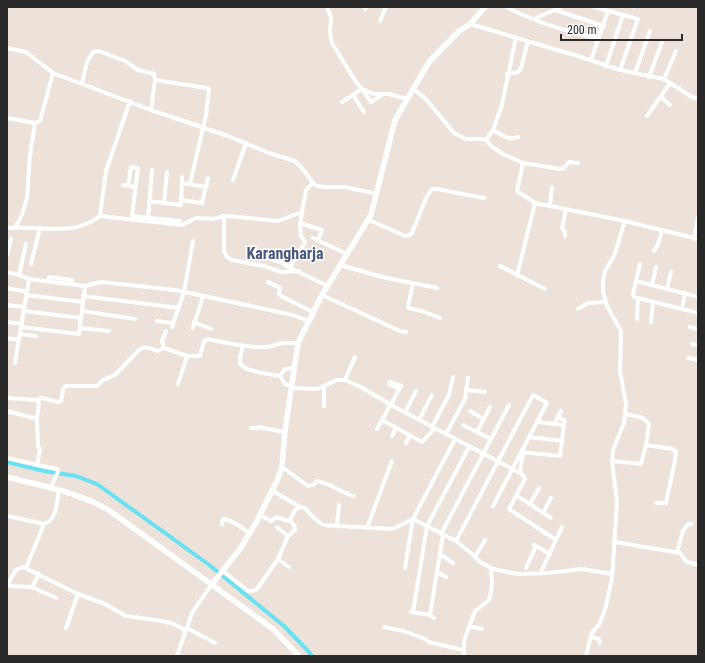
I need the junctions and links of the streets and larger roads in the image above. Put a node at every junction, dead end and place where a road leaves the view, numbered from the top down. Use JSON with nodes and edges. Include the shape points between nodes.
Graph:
{"nodes":[{"id":1,"x":327,"y":7,"type":"edge"},
{"id":2,"x":386,"y":7,"type":"edge"},
{"id":3,"x":485,"y":7,"type":"edge"},
{"id":4,"x":507,"y":7,"type":"edge"},
{"id":5,"x":520,"y":7,"type":"edge"},
{"id":6,"x":561,"y":7,"type":"edge"},
{"id":7,"x":594,"y":7,"type":"edge"},
{"id":8,"x":614,"y":7,"type":"edge"},
{"id":9,"x":513,"y":10,"type":"junction"},
{"id":10,"x":554,"y":10,"type":"junction"},
{"id":11,"x":610,"y":12,"type":"junction"},
{"id":12,"x":623,"y":15,"type":"junction"},
{"id":13,"x":534,"y":19,"type":"junction"},
{"id":14,"x":380,"y":21,"type":"dead end"},
{"id":15,"x":470,"y":24,"type":"junction"},
{"id":16,"x":604,"y":26,"type":"junction"},
{"id":17,"x":650,"y":31,"type":"dead end"},
{"id":18,"x":516,"y":37,"type":"junction"},
{"id":19,"x":599,"y":40,"type":"junction"},
{"id":20,"x":528,"y":41,"type":"junction"},
{"id":21,"x":662,"y":42,"type":"dead end"},
{"id":22,"x":7,"y":48,"type":"edge"},
{"id":23,"x":676,"y":51,"type":"dead end"},
{"id":24,"x":591,"y":60,"type":"junction"},
{"id":25,"x":606,"y":66,"type":"junction"},
{"id":26,"x":620,"y":70,"type":"junction"},
{"id":27,"x":53,"y":73,"type":"junction"},
{"id":28,"x":635,"y":73,"type":"junction"},
{"id":29,"x":507,"y":74,"type":"junction"},
{"id":30,"x":649,"y":76,"type":"junction"},
{"id":31,"x":664,"y":79,"type":"junction"},
{"id":32,"x":155,"y":80,"type":"junction"},
{"id":33,"x":82,"y":83,"type":"junction"},
{"id":34,"x":670,"y":83,"type":"junction"},
{"id":35,"x":413,"y":88,"type":"junction"},
{"id":36,"x":362,"y":89,"type":"junction"},
{"id":37,"x":353,"y":95,"type":"junction"},
{"id":38,"x":382,"y":95,"type":"junction"},
{"id":39,"x":661,"y":97,"type":"junction"},
{"id":40,"x":407,"y":99,"type":"junction"},
{"id":41,"x":698,"y":99,"type":"edge"},
{"id":42,"x":130,"y":102,"type":"junction"},
{"id":43,"x":342,"y":102,"type":"dead end"},
{"id":44,"x":670,"y":105,"type":"dead end"},
{"id":45,"x":151,"y":110,"type":"junction"},
{"id":46,"x":364,"y":112,"type":"dead end"},
{"id":47,"x":647,"y":116,"type":"dead end"},
{"id":48,"x":7,"y":118,"type":"edge"},
{"id":49,"x":35,"y":122,"type":"junction"},
{"id":50,"x":204,"y":127,"type":"junction"},
{"id":51,"x":493,"y":130,"type":"junction"},
{"id":52,"x":518,"y":137,"type":"dead end"},
{"id":53,"x":486,"y":140,"type":"junction"},
{"id":54,"x":246,"y":143,"type":"junction"},
{"id":55,"x":523,"y":163,"type":"junction"},
{"id":56,"x":578,"y":163,"type":"dead end"},
{"id":57,"x":152,"y":170,"type":"dead end"},
{"id":58,"x":167,"y":172,"type":"dead end"},
{"id":59,"x":182,"y":177,"type":"dead end"},
{"id":60,"x":208,"y":178,"type":"dead end"},
{"id":61,"x":233,"y":180,"type":"dead end"},
{"id":62,"x":182,"y":183,"type":"junction"},
{"id":63,"x":313,"y":183,"type":"junction"},
{"id":64,"x":190,"y":184,"type":"junction"},
{"id":65,"x":206,"y":186,"type":"junction"},
{"id":66,"x":136,"y":187,"type":"junction"},
{"id":67,"x":552,"y":187,"type":"dead end"},
{"id":68,"x":377,"y":194,"type":"junction"},
{"id":69,"x":484,"y":198,"type":"dead end"},
{"id":70,"x":181,"y":200,"type":"junction"},
{"id":71,"x":150,"y":201,"type":"junction"},
{"id":72,"x":164,"y":203,"type":"junction"},
{"id":73,"x":535,"y":203,"type":"junction"},
{"id":74,"x":550,"y":206,"type":"junction"},
{"id":75,"x":566,"y":209,"type":"junction"},
{"id":76,"x":302,"y":212,"type":"junction"},
{"id":77,"x":100,"y":216,"type":"junction"},
{"id":78,"x":224,"y":216,"type":"junction"},
{"id":79,"x":698,"y":217,"type":"edge"},
{"id":80,"x":148,"y":218,"type":"junction"},
{"id":81,"x":369,"y":220,"type":"junction"},
{"id":82,"x":180,"y":221,"type":"dead end"},
{"id":83,"x":625,"y":221,"type":"junction"},
{"id":84,"x":303,"y":224,"type":"dead end"},
{"id":85,"x":7,"y":228,"type":"edge"},
{"id":86,"x":14,"y":228,"type":"junction"},
{"id":87,"x":40,"y":228,"type":"junction"},
{"id":88,"x":662,"y":230,"type":"junction"},
{"id":89,"x":565,"y":236,"type":"dead end"},
{"id":90,"x":313,"y":238,"type":"dead end"},
{"id":91,"x":11,"y":239,"type":"dead end"},
{"id":92,"x":696,"y":239,"type":"edge"},
{"id":93,"x":318,"y":240,"type":"junction"},
{"id":94,"x":193,"y":241,"type":"dead end"},
{"id":95,"x":26,"y":244,"type":"dead end"},
{"id":96,"x":654,"y":251,"type":"dead end"},
{"id":97,"x":347,"y":254,"type":"junction"},
{"id":98,"x":7,"y":256,"type":"edge"},
{"id":99,"x":271,"y":259,"type":"dead end"},
{"id":100,"x":31,"y":264,"type":"dead end"},
{"id":101,"x":640,"y":264,"type":"dead end"},
{"id":102,"x":340,"y":265,"type":"junction"},
{"id":103,"x":500,"y":266,"type":"dead end"},
{"id":104,"x":656,"y":267,"type":"dead end"},
{"id":105,"x":290,"y":268,"type":"junction"},
{"id":106,"x":299,"y":271,"type":"junction"},
{"id":107,"x":7,"y":272,"type":"edge"},
{"id":108,"x":671,"y":272,"type":"dead end"},
{"id":109,"x":19,"y":274,"type":"junction"},
{"id":110,"x":518,"y":276,"type":"junction"},
{"id":111,"x":29,"y":279,"type":"junction"},
{"id":112,"x":636,"y":281,"type":"junction"},
{"id":113,"x":268,"y":282,"type":"dead end"},
{"id":114,"x":413,"y":283,"type":"junction"},
{"id":115,"x":652,"y":285,"type":"junction"},
{"id":116,"x":85,"y":286,"type":"junction"},
{"id":117,"x":328,"y":286,"type":"junction"},
{"id":118,"x":7,"y":288,"type":"edge"},
{"id":119,"x":437,"y":288,"type":"dead end"},
{"id":120,"x":545,"y":289,"type":"dead end"},
{"id":121,"x":667,"y":289,"type":"junction"},
{"id":122,"x":184,"y":292,"type":"junction"},
{"id":123,"x":26,"y":293,"type":"junction"},
{"id":124,"x":685,"y":294,"type":"junction"},
{"id":125,"x":83,"y":296,"type":"junction"},
{"id":126,"x":203,"y":296,"type":"junction"},
{"id":127,"x":322,"y":296,"type":"junction"},
{"id":128,"x":698,"y":297,"type":"edge"},
{"id":129,"x":638,"y":298,"type":"junction"},
{"id":130,"x":83,"y":302,"type":"junction"},
{"id":131,"x":606,"y":302,"type":"junction"},
{"id":132,"x":653,"y":302,"type":"junction"},
{"id":133,"x":7,"y":305,"type":"edge"},
{"id":134,"x":179,"y":308,"type":"junction"},
{"id":135,"x":24,"y":309,"type":"junction"},
{"id":136,"x":578,"y":309,"type":"dead end"},
{"id":137,"x":682,"y":309,"type":"junction"},
{"id":138,"x":82,"y":311,"type":"junction"},
{"id":139,"x":313,"y":312,"type":"junction"},
{"id":140,"x":698,"y":313,"type":"edge"},
{"id":141,"x":81,"y":318,"type":"junction"},
{"id":142,"x":440,"y":318,"type":"dead end"},
{"id":143,"x":134,"y":319,"type":"dead end"},
{"id":144,"x":637,"y":319,"type":"dead end"},
{"id":145,"x":157,"y":321,"type":"dead end"},
{"id":146,"x":308,"y":321,"type":"junction"},
{"id":147,"x":7,"y":322,"type":"edge"},
{"id":148,"x":194,"y":322,"type":"junction"},
{"id":149,"x":652,"y":322,"type":"dead end"},
{"id":150,"x":21,"y":325,"type":"junction"},
{"id":151,"x":690,"y":327,"type":"dead end"},
{"id":152,"x":80,"y":328,"type":"junction"},
{"id":153,"x":193,"y":328,"type":"dead end"},
{"id":154,"x":211,"y":329,"type":"dead end"},
{"id":155,"x":698,"y":329,"type":"edge"},
{"id":156,"x":166,"y":331,"type":"dead end"},
{"id":157,"x":109,"y":332,"type":"dead end"},
{"id":158,"x":406,"y":332,"type":"dead end"},
{"id":159,"x":20,"y":334,"type":"junction"},
{"id":160,"x":36,"y":336,"type":"dead end"},
{"id":161,"x":7,"y":338,"type":"edge"},
{"id":162,"x":19,"y":340,"type":"junction"},
{"id":163,"x":298,"y":343,"type":"junction"},
{"id":164,"x":692,"y":344,"type":"dead end"},
{"id":165,"x":698,"y":345,"type":"edge"},
{"id":166,"x":243,"y":346,"type":"junction"},
{"id":167,"x":164,"y":348,"type":"junction"},
{"id":168,"x":187,"y":356,"type":"junction"},
{"id":169,"x":355,"y":357,"type":"dead end"},
{"id":170,"x":688,"y":358,"type":"dead end"},
{"id":171,"x":698,"y":360,"type":"edge"},
{"id":172,"x":15,"y":363,"type":"dead end"},
{"id":173,"x":294,"y":368,"type":"junction"},
{"id":174,"x":280,"y":376,"type":"junction"},
{"id":175,"x":453,"y":377,"type":"dead end"},
{"id":176,"x":468,"y":378,"type":"dead end"},
{"id":177,"x":345,"y":380,"type":"junction"},
{"id":178,"x":178,"y":384,"type":"dead end"},
{"id":179,"x":324,"y":386,"type":"junction"},
{"id":180,"x":292,"y":387,"type":"junction"},
{"id":181,"x":399,"y":389,"type":"dead end"},
{"id":182,"x":466,"y":390,"type":"junction"},
{"id":183,"x":416,"y":391,"type":"dead end"},
{"id":184,"x":485,"y":392,"type":"dead end"},
{"id":185,"x":432,"y":395,"type":"dead end"},
{"id":186,"x":7,"y":398,"type":"edge"},
{"id":187,"x":36,"y":400,"type":"junction"},
{"id":188,"x":391,"y":405,"type":"junction"},
{"id":189,"x":509,"y":405,"type":"dead end"},
{"id":190,"x":324,"y":406,"type":"dead end"},
{"id":191,"x":490,"y":407,"type":"dead end"},
{"id":192,"x":7,"y":411,"type":"edge"},
{"id":193,"x":405,"y":412,"type":"junction"},
{"id":194,"x":470,"y":412,"type":"dead end"},
{"id":195,"x":561,"y":412,"type":"dead end"},
{"id":196,"x":626,"y":414,"type":"junction"},
{"id":197,"x":558,"y":417,"type":"junction"},
{"id":198,"x":37,"y":419,"type":"junction"},
{"id":199,"x":484,"y":419,"type":"junction"},
{"id":200,"x":382,"y":420,"type":"junction"},
{"id":201,"x":419,"y":420,"type":"junction"},
{"id":202,"x":537,"y":422,"type":"junction"},
{"id":203,"x":554,"y":424,"type":"junction"},
{"id":204,"x":463,"y":425,"type":"dead end"},
{"id":205,"x":564,"y":425,"type":"junction"},
{"id":206,"x":251,"y":428,"type":"dead end"},
{"id":207,"x":396,"y":428,"type":"junction"},
{"id":208,"x":433,"y":428,"type":"junction"},
{"id":209,"x":377,"y":429,"type":"dead end"},
{"id":210,"x":286,"y":430,"type":"junction"},
{"id":211,"x":477,"y":432,"type":"junction"},
{"id":212,"x":446,"y":434,"type":"junction"},
{"id":213,"x":410,"y":435,"type":"junction"},
{"id":214,"x":392,"y":436,"type":"dead end"},
{"id":215,"x":529,"y":437,"type":"junction"},
{"id":216,"x":455,"y":439,"type":"junction"},
{"id":217,"x":491,"y":440,"type":"junction"},
{"id":218,"x":562,"y":441,"type":"junction"},
{"id":219,"x":406,"y":443,"type":"dead end"},
{"id":220,"x":646,"y":445,"type":"junction"},
{"id":221,"x":469,"y":447,"type":"junction"},
{"id":222,"x":522,"y":452,"type":"junction"},
{"id":223,"x":483,"y":454,"type":"junction"},
{"id":224,"x":7,"y":458,"type":"edge"},
{"id":225,"x":392,"y":461,"type":"dead end"},
{"id":226,"x":498,"y":461,"type":"junction"},
{"id":227,"x":612,"y":461,"type":"junction"},
{"id":228,"x":37,"y":465,"type":"junction"},
{"id":229,"x":282,"y":467,"type":"junction"},
{"id":230,"x":512,"y":469,"type":"junction"},
{"id":231,"x":520,"y":473,"type":"junction"},
{"id":232,"x":7,"y":476,"type":"edge"},
{"id":233,"x":53,"y":486,"type":"junction"},
{"id":234,"x":539,"y":488,"type":"dead end"},
{"id":235,"x":59,"y":490,"type":"junction"},
{"id":236,"x":273,"y":491,"type":"junction"},
{"id":237,"x":516,"y":495,"type":"junction"},
{"id":238,"x":354,"y":496,"type":"dead end"},
{"id":239,"x":551,"y":498,"type":"dead end"},
{"id":240,"x":656,"y":503,"type":"dead end"},
{"id":241,"x":530,"y":504,"type":"junction"},
{"id":242,"x":339,"y":505,"type":"dead end"},
{"id":243,"x":493,"y":506,"type":"dead end"},
{"id":244,"x":300,"y":507,"type":"junction"},
{"id":245,"x":543,"y":513,"type":"junction"},
{"id":246,"x":260,"y":515,"type":"junction"},
{"id":247,"x":7,"y":516,"type":"edge"},
{"id":248,"x":551,"y":518,"type":"dead end"},
{"id":249,"x":413,"y":519,"type":"junction"},
{"id":250,"x":290,"y":520,"type":"junction"},
{"id":251,"x":44,"y":524,"type":"junction"},
{"id":252,"x":222,"y":524,"type":"dead end"},
{"id":253,"x":691,"y":524,"type":"dead end"},
{"id":254,"x":337,"y":526,"type":"junction"},
{"id":255,"x":427,"y":526,"type":"junction"},
{"id":256,"x":277,"y":527,"type":"dead end"},
{"id":257,"x":562,"y":527,"type":"dead end"},
{"id":258,"x":367,"y":528,"type":"junction"},
{"id":259,"x":250,"y":533,"type":"junction"},
{"id":260,"x":442,"y":534,"type":"junction"},
{"id":261,"x":288,"y":536,"type":"junction"},
{"id":262,"x":485,"y":540,"type":"dead end"},
{"id":263,"x":556,"y":540,"type":"junction"},
{"id":264,"x":456,"y":541,"type":"junction"},
{"id":265,"x":615,"y":542,"type":"junction"},
{"id":266,"x":677,"y":552,"type":"junction"},
{"id":267,"x":440,"y":554,"type":"junction"},
{"id":268,"x":550,"y":554,"type":"junction"},
{"id":269,"x":475,"y":556,"type":"junction"},
{"id":270,"x":278,"y":559,"type":"junction"},
{"id":271,"x":454,"y":563,"type":"dead end"},
{"id":272,"x":698,"y":565,"type":"edge"},
{"id":273,"x":289,"y":567,"type":"dead end"},
{"id":274,"x":26,"y":568,"type":"junction"},
{"id":275,"x":405,"y":568,"type":"dead end"},
{"id":276,"x":491,"y":568,"type":"junction"},
{"id":277,"x":526,"y":568,"type":"dead end"},
{"id":278,"x":222,"y":571,"type":"junction"},
{"id":279,"x":437,"y":572,"type":"junction"},
{"id":280,"x":541,"y":572,"type":"dead end"},
{"id":281,"x":39,"y":574,"type":"junction"},
{"id":282,"x":612,"y":574,"type":"junction"},
{"id":283,"x":446,"y":577,"type":"dead end"},
{"id":284,"x":212,"y":584,"type":"junction"},
{"id":285,"x":7,"y":586,"type":"edge"},
{"id":286,"x":32,"y":587,"type":"junction"},
{"id":287,"x":78,"y":594,"type":"junction"},
{"id":288,"x":56,"y":598,"type":"dead end"},
{"id":289,"x":469,"y":626,"type":"junction"},
{"id":290,"x":384,"y":627,"type":"dead end"},
{"id":291,"x":66,"y":628,"type":"dead end"},
{"id":292,"x":187,"y":629,"type":"junction"},
{"id":293,"x":482,"y":629,"type":"dead end"},
{"id":294,"x":591,"y":637,"type":"junction"},
{"id":295,"x":214,"y":643,"type":"dead end"},
{"id":296,"x":600,"y":643,"type":"dead end"},
{"id":297,"x":463,"y":650,"type":"junction"},
{"id":298,"x":178,"y":656,"type":"edge"},
{"id":299,"x":299,"y":656,"type":"edge"},
{"id":300,"x":464,"y":656,"type":"edge"},
{"id":301,"x":586,"y":656,"type":"edge"}],
"edges":[{"from":1,"to":36,"type":"street","via":[[331,17],[332,43]]},
{"from":2,"to":14,"type":"street"},
{"from":3,"to":15,"type":"street"},
{"from":4,"to":9,"type":"street"},
{"from":5,"to":9,"type":"street"},
{"from":6,"to":10,"type":"street"},
{"from":7,"to":11,"type":"street"},
{"from":8,"to":11,"type":"street"},
{"from":9,"to":13,"type":"street"},
{"from":10,"to":13,"type":"street"},
{"from":10,"to":16,"type":"street"},
{"from":11,"to":12,"type":"street"},
{"from":11,"to":16,"type":"street"},
{"from":12,"to":25,"type":"street"},
{"from":12,"to":26,"type":"street","via":[[638,19]]},
{"from":13,"to":19,"type":"street"},
{"from":15,"to":18,"type":"street"},
{"from":15,"to":35,"type":"street","via":[[458,32],[432,58]]},
{"from":16,"to":19,"type":"street"},
{"from":17,"to":28,"type":"street"},
{"from":18,"to":20,"type":"street"},
{"from":18,"to":29,"type":"street"},
{"from":19,"to":24,"type":"street"},
{"from":20,"to":24,"type":"street"},
{"from":20,"to":29,"type":"street","via":[[521,68],[518,72]]},
{"from":21,"to":30,"type":"street"},
{"from":22,"to":27,"type":"street","via":[[26,52]]},
{"from":23,"to":31,"type":"street"},
{"from":24,"to":25,"type":"street"},
{"from":25,"to":26,"type":"street"},
{"from":26,"to":28,"type":"street"},
{"from":27,"to":33,"type":"street"},
{"from":27,"to":49,"type":"street","via":[[41,118]]},
{"from":28,"to":30,"type":"street"},
{"from":29,"to":51,"type":"street","via":[[502,105]]},
{"from":30,"to":31,"type":"street"},
{"from":31,"to":34,"type":"street"},
{"from":32,"to":33,"type":"street","via":[[151,72],[138,70],[125,61],[96,51],[87,62]]},
{"from":32,"to":45,"type":"street"},
{"from":32,"to":50,"type":"street","via":[[209,89]]},
{"from":33,"to":42,"type":"street"},
{"from":34,"to":39,"type":"street"},
{"from":34,"to":41,"type":"street"},
{"from":35,"to":40,"type":"street"},
{"from":35,"to":53,"type":"street","via":[[425,98],[454,133],[466,138]]},
{"from":36,"to":37,"type":"street"},
{"from":36,"to":38,"type":"street"},
{"from":36,"to":38,"type":"street","via":[[371,102]]},
{"from":37,"to":43,"type":"street"},
{"from":37,"to":46,"type":"street"},
{"from":38,"to":40,"type":"street","via":[[389,94]]},
{"from":39,"to":44,"type":"street"},
{"from":39,"to":47,"type":"street"},
{"from":40,"to":68,"type":"street","via":[[393,124]]},
{"from":42,"to":45,"type":"street"},
{"from":42,"to":77,"type":"street","via":[[106,171]]},
{"from":45,"to":50,"type":"street"},
{"from":48,"to":49,"type":"street"},
{"from":49,"to":86,"type":"street","via":[[27,198],[22,215]]},
{"from":50,"to":54,"type":"street"},
{"from":50,"to":64,"type":"street"},
{"from":51,"to":52,"type":"street","via":[[514,139]]},
{"from":51,"to":53,"type":"street"},
{"from":53,"to":55,"type":"street","via":[[503,154]]},
{"from":54,"to":61,"type":"street"},
{"from":54,"to":63,"type":"street","via":[[295,161]]},
{"from":55,"to":56,"type":"street","via":[[560,169],[569,162]]},
{"from":55,"to":73,"type":"street","via":[[517,191]]},
{"from":57,"to":71,"type":"street"},
{"from":58,"to":72,"type":"street"},
{"from":59,"to":62,"type":"street"},
{"from":60,"to":65,"type":"street"},
{"from":62,"to":64,"type":"street"},
{"from":62,"to":70,"type":"street"},
{"from":63,"to":68,"type":"street"},
{"from":63,"to":76,"type":"street","via":[[306,190]]},
{"from":64,"to":65,"type":"street"},
{"from":65,"to":70,"type":"street","via":[[202,203]]},
{"from":66,"to":66,"type":"street","via":[[138,168],[131,167],[126,186]]},
{"from":66,"to":80,"type":"street","via":[[132,216]]},
{"from":67,"to":74,"type":"street"},
{"from":68,"to":81,"type":"street"},
{"from":69,"to":81,"type":"street","via":[[432,189],[412,233],[405,236]]},
{"from":70,"to":72,"type":"street","via":[[181,205]]},
{"from":71,"to":72,"type":"street"},
{"from":71,"to":80,"type":"street"},
{"from":73,"to":74,"type":"street"},
{"from":73,"to":110,"type":"street"},
{"from":74,"to":75,"type":"street"},
{"from":75,"to":83,"type":"street"},
{"from":75,"to":89,"type":"street","via":[[562,228]]},
{"from":76,"to":78,"type":"street","via":[[278,222]]},
{"from":76,"to":105,"type":"street","via":[[300,225],[304,242]]},
{"from":77,"to":78,"type":"street","via":[[182,225],[196,218],[213,219]]},
{"from":77,"to":87,"type":"street","via":[[76,228]]},
{"from":78,"to":106,"type":"street","via":[[224,251],[227,257],[281,272]]},
{"from":79,"to":92,"type":"street"},
{"from":80,"to":82,"type":"street"},
{"from":81,"to":97,"type":"street"},
{"from":83,"to":88,"type":"street"},
{"from":83,"to":131,"type":"street","via":[[614,256],[604,276],[603,291]]},
{"from":84,"to":93,"type":"street","via":[[322,230]]},
{"from":85,"to":86,"type":"street"},
{"from":86,"to":87,"type":"street"},
{"from":87,"to":100,"type":"street"},
{"from":88,"to":92,"type":"street"},
{"from":88,"to":96,"type":"street"},
{"from":90,"to":93,"type":"street"},
{"from":91,"to":98,"type":"street"},
{"from":93,"to":97,"type":"street"},
{"from":94,"to":122,"type":"street"},
{"from":95,"to":109,"type":"street"},
{"from":97,"to":102,"type":"street"},
{"from":99,"to":105,"type":"street"},
{"from":101,"to":112,"type":"street"},
{"from":102,"to":114,"type":"street","via":[[382,278]]},
{"from":102,"to":117,"type":"street"},
{"from":103,"to":110,"type":"street"},
{"from":104,"to":115,"type":"street"},
{"from":105,"to":106,"type":"street"},
{"from":106,"to":117,"type":"street"},
{"from":107,"to":109,"type":"street"},
{"from":108,"to":121,"type":"street"},
{"from":109,"to":111,"type":"street"},
{"from":110,"to":120,"type":"street"},
{"from":111,"to":116,"type":"street"},
{"from":111,"to":123,"type":"street"},
{"from":112,"to":115,"type":"street"},
{"from":112,"to":129,"type":"street","via":[[633,294]]},
{"from":113,"to":139,"type":"street","via":[[280,288],[281,296]]},
{"from":114,"to":119,"type":"street"},
{"from":114,"to":142,"type":"street","via":[[409,308]]},
{"from":115,"to":121,"type":"street"},
{"from":116,"to":122,"type":"street","via":[[101,282]]},
{"from":116,"to":125,"type":"street"},
{"from":117,"to":127,"type":"street"},
{"from":118,"to":123,"type":"street"},
{"from":121,"to":124,"type":"street"},
{"from":122,"to":126,"type":"street"},
{"from":122,"to":134,"type":"street"},
{"from":123,"to":130,"type":"street"},
{"from":123,"to":135,"type":"street"},
{"from":124,"to":128,"type":"street"},
{"from":124,"to":137,"type":"street"},
{"from":125,"to":130,"type":"street"},
{"from":125,"to":134,"type":"street"},
{"from":126,"to":146,"type":"street","via":[[293,315]]},
{"from":126,"to":148,"type":"street"},
{"from":127,"to":139,"type":"street"},
{"from":127,"to":158,"type":"street"},
{"from":129,"to":132,"type":"street"},
{"from":129,"to":144,"type":"street"},
{"from":130,"to":138,"type":"street"},
{"from":131,"to":136,"type":"street","via":[[588,303]]},
{"from":131,"to":196,"type":"street","via":[[621,331],[620,371]]},
{"from":132,"to":137,"type":"street"},
{"from":132,"to":149,"type":"street"},
{"from":133,"to":135,"type":"street"},
{"from":134,"to":145,"type":"street","via":[[172,325]]},
{"from":135,"to":141,"type":"street"},
{"from":135,"to":150,"type":"street"},
{"from":137,"to":140,"type":"street"},
{"from":138,"to":141,"type":"street"},
{"from":138,"to":143,"type":"street"},
{"from":139,"to":146,"type":"street"},
{"from":141,"to":152,"type":"street"},
{"from":146,"to":163,"type":"street"},
{"from":147,"to":150,"type":"street"},
{"from":148,"to":153,"type":"street"},
{"from":148,"to":154,"type":"street"},
{"from":150,"to":152,"type":"street","via":[[79,334]]},
{"from":150,"to":159,"type":"street"},
{"from":151,"to":155,"type":"street"},
{"from":152,"to":157,"type":"street"},
{"from":156,"to":167,"type":"street","via":[[162,341]]},
{"from":159,"to":160,"type":"street"},
{"from":159,"to":162,"type":"street"},
{"from":161,"to":162,"type":"street"},
{"from":162,"to":172,"type":"street"},
{"from":163,"to":166,"type":"street","via":[[265,347]]},
{"from":163,"to":173,"type":"street"},
{"from":164,"to":165,"type":"street"},
{"from":166,"to":168,"type":"street","via":[[208,339],[204,341],[200,356]]},
{"from":166,"to":174,"type":"street","via":[[241,366],[247,370]]},
{"from":167,"to":168,"type":"street"},
{"from":167,"to":187,"type":"street","via":[[157,351],[144,347],[140,349],[115,375],[97,386],[66,386],[59,402],[41,398]]},
{"from":168,"to":178,"type":"street"},
{"from":169,"to":177,"type":"street"},
{"from":170,"to":171,"type":"street"},
{"from":173,"to":174,"type":"street","via":[[285,369]]},
{"from":173,"to":180,"type":"street"},
{"from":174,"to":180,"type":"street","via":[[285,384]]},
{"from":175,"to":208,"type":"street","via":[[449,395]]},
{"from":176,"to":182,"type":"street"},
{"from":177,"to":179,"type":"street","via":[[337,380]]},
{"from":177,"to":188,"type":"street"},
{"from":179,"to":180,"type":"street","via":[[318,389]]},
{"from":179,"to":190,"type":"street"},
{"from":180,"to":210,"type":"street"},
{"from":181,"to":188,"type":"street"},
{"from":182,"to":184,"type":"street"},
{"from":182,"to":212,"type":"street","via":[[465,398]]},
{"from":183,"to":193,"type":"street"},
{"from":185,"to":201,"type":"street"},
{"from":186,"to":187,"type":"street"},
{"from":187,"to":198,"type":"street","via":[[39,403]]},
{"from":188,"to":193,"type":"street"},
{"from":188,"to":200,"type":"street"},
{"from":189,"to":217,"type":"street"},
{"from":191,"to":199,"type":"street"},
{"from":192,"to":198,"type":"street"},
{"from":193,"to":201,"type":"street"},
{"from":194,"to":199,"type":"street"},
{"from":195,"to":197,"type":"street"},
{"from":196,"to":220,"type":"street","via":[[643,418],[649,424]]},
{"from":196,"to":227,"type":"street","via":[[613,450]]},
{"from":197,"to":203,"type":"street"},
{"from":197,"to":205,"type":"street","via":[[565,421]]},
{"from":198,"to":228,"type":"street","via":[[40,450]]},
{"from":199,"to":211,"type":"street"},
{"from":200,"to":207,"type":"street"},
{"from":200,"to":209,"type":"street"},
{"from":201,"to":208,"type":"street"},
{"from":202,"to":203,"type":"street"},
{"from":202,"to":215,"type":"street"},
{"from":202,"to":226,"type":"street","via":[[547,403],[533,395]]},
{"from":203,"to":205,"type":"street"},
{"from":204,"to":211,"type":"street"},
{"from":205,"to":218,"type":"street"},
{"from":206,"to":210,"type":"street","via":[[283,432]]},
{"from":207,"to":213,"type":"street"},
{"from":207,"to":214,"type":"street"},
{"from":208,"to":212,"type":"street"},
{"from":208,"to":213,"type":"street","via":[[422,442]]},
{"from":210,"to":229,"type":"street"},
{"from":211,"to":217,"type":"street"},
{"from":212,"to":216,"type":"street"},
{"from":213,"to":219,"type":"street"},
{"from":215,"to":218,"type":"street"},
{"from":215,"to":222,"type":"street"},
{"from":216,"to":221,"type":"street"},
{"from":216,"to":249,"type":"street"},
{"from":217,"to":223,"type":"street"},
{"from":218,"to":222,"type":"street","via":[[560,456]]},
{"from":220,"to":227,"type":"street","via":[[641,464]]},
{"from":220,"to":240,"type":"street","via":[[669,448],[676,452],[666,503]]},
{"from":221,"to":223,"type":"street"},
{"from":221,"to":255,"type":"street"},
{"from":222,"to":230,"type":"street"},
{"from":222,"to":231,"type":"street"},
{"from":223,"to":226,"type":"street"},
{"from":223,"to":260,"type":"street"},
{"from":224,"to":228,"type":"street"},
{"from":225,"to":258,"type":"street"},
{"from":226,"to":230,"type":"street"},
{"from":226,"to":264,"type":"street"},
{"from":227,"to":265,"type":"street","via":[[617,502]]},
{"from":228,"to":233,"type":"street","via":[[56,468],[58,472]]},
{"from":229,"to":236,"type":"street"},
{"from":229,"to":238,"type":"street","via":[[308,486],[314,485],[317,481]]},
{"from":230,"to":231,"type":"street"},
{"from":230,"to":243,"type":"street"},
{"from":231,"to":237,"type":"street","via":[[525,479]]},
{"from":232,"to":233,"type":"street"},
{"from":233,"to":235,"type":"street"},
{"from":234,"to":241,"type":"street"},
{"from":235,"to":251,"type":"street","via":[[54,516]]},
{"from":235,"to":284,"type":"street","via":[[64,495],[92,501],[110,511]]},
{"from":236,"to":244,"type":"street"},
{"from":236,"to":246,"type":"street"},
{"from":237,"to":241,"type":"street"},
{"from":237,"to":263,"type":"street","via":[[508,509]]},
{"from":239,"to":245,"type":"street"},
{"from":241,"to":245,"type":"street"},
{"from":242,"to":254,"type":"street"},
{"from":244,"to":250,"type":"street","via":[[295,510]]},
{"from":244,"to":254,"type":"street","via":[[305,508],[323,525]]},
{"from":245,"to":248,"type":"street"},
{"from":246,"to":250,"type":"street","via":[[271,521],[276,517]]},
{"from":246,"to":259,"type":"street"},
{"from":247,"to":251,"type":"street"},
{"from":249,"to":255,"type":"street"},
{"from":249,"to":258,"type":"street","via":[[393,529]]},
{"from":249,"to":275,"type":"street"},
{"from":250,"to":261,"type":"street","via":[[295,529]]},
{"from":251,"to":274,"type":"street"},
{"from":252,"to":259,"type":"street","via":[[223,519],[226,519],[237,523]]},
{"from":253,"to":266,"type":"street","via":[[688,524],[684,531]]},
{"from":254,"to":258,"type":"street"},
{"from":255,"to":260,"type":"street"},
{"from":255,"to":279,"type":"street","via":[[412,612],[432,616]]},
{"from":256,"to":261,"type":"street"},
{"from":257,"to":263,"type":"street"},
{"from":259,"to":278,"type":"street"},
{"from":260,"to":264,"type":"street"},
{"from":260,"to":267,"type":"street"},
{"from":261,"to":270,"type":"street"},
{"from":262,"to":269,"type":"street"},
{"from":263,"to":268,"type":"street"},
{"from":264,"to":269,"type":"street"},
{"from":265,"to":266,"type":"street"},
{"from":265,"to":282,"type":"street"},
{"from":266,"to":272,"type":"street","via":[[687,562]]},
{"from":267,"to":271,"type":"street"},
{"from":267,"to":279,"type":"street"},
{"from":268,"to":277,"type":"street","via":[[535,546]]},
{"from":268,"to":280,"type":"street"},
{"from":269,"to":276,"type":"street"},
{"from":270,"to":273,"type":"street"},
{"from":270,"to":278,"type":"street","via":[[252,591],[248,591]]},
{"from":274,"to":281,"type":"street"},
{"from":274,"to":285,"type":"street","via":[[16,570]]},
{"from":276,"to":282,"type":"street","via":[[518,574],[582,569]]},
{"from":276,"to":289,"type":"street","via":[[490,597],[475,611]]},
{"from":278,"to":284,"type":"street"},
{"from":279,"to":283,"type":"street"},
{"from":281,"to":286,"type":"street"},
{"from":281,"to":287,"type":"street"},
{"from":282,"to":294,"type":"street","via":[[605,610]]},
{"from":284,"to":292,"type":"street","via":[[192,613]]},
{"from":284,"to":299,"type":"street","via":[[273,629]]},
{"from":285,"to":286,"type":"street"},
{"from":286,"to":288,"type":"street"},
{"from":287,"to":291,"type":"street"},
{"from":287,"to":292,"type":"street","via":[[105,604],[126,616],[162,621]]},
{"from":289,"to":293,"type":"street"},
{"from":289,"to":297,"type":"street"},
{"from":290,"to":297,"type":"street"},
{"from":292,"to":295,"type":"street"},
{"from":292,"to":298,"type":"street"},
{"from":294,"to":296,"type":"street","via":[[599,639]]},
{"from":294,"to":301,"type":"street"},
{"from":297,"to":300,"type":"street"}]}
